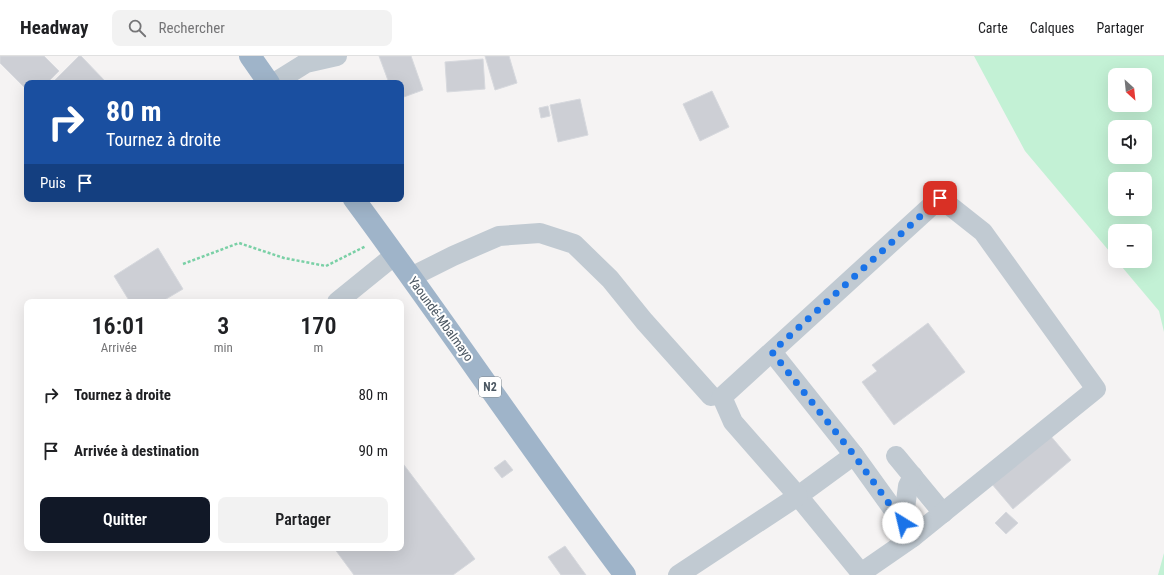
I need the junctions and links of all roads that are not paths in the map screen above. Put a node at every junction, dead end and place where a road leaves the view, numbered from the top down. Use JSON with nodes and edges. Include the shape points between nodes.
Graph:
{"nodes":[{"id":1,"x":250,"y":56,"type":"edge"},
{"id":2,"x":337,"y":56,"type":"edge"},
{"id":3,"x":266,"y":80,"type":"edge"},
{"id":4,"x":279,"y":80,"type":"edge"},
{"id":5,"x":356,"y":202,"type":"edge"},
{"id":6,"x":395,"y":255,"type":"junction"},
{"id":7,"x":411,"y":277,"type":"junction"},
{"id":8,"x":341,"y":299,"type":"edge"},
{"id":9,"x":772,"y":352,"type":"junction"},
{"id":10,"x":712,"y":396,"type":"dead end"},
{"id":11,"x":854,"y":455,"type":"junction"},
{"id":12,"x":896,"y":456,"type":"dead end"},
{"id":13,"x":913,"y":476,"type":"junction"},
{"id":14,"x":798,"y":496,"type":"junction"},
{"id":15,"x":943,"y":513,"type":"junction"},
{"id":16,"x":908,"y":530,"type":"junction"},
{"id":17,"x":626,"y":575,"type":"edge"},
{"id":18,"x":678,"y":575,"type":"edge"}],
"edges":[{"from":1,"to":3,"type":"highway"},
{"from":2,"to":4,"type":"street","via":[[306,63]]},
{"from":5,"to":6,"type":"highway","name":"Yaoundé-Mbalmayo","number":"N2"},
{"from":6,"to":7,"type":"highway","name":"Yaoundé-Mbalmayo","number":"N2"},
{"from":6,"to":8,"type":"street"},
{"from":7,"to":10,"type":"street","via":[[499,236],[540,233],[574,244],[610,279]]},
{"from":7,"to":17,"type":"highway","name":"Yaoundé-Mbalmayo","number":"N2","via":[[578,513]]},
{"from":9,"to":11,"type":"street"},
{"from":9,"to":14,"type":"street","via":[[722,397],[733,422]]},
{"from":9,"to":15,"type":"street","via":[[940,198],[982,232],[1096,389]]},
{"from":11,"to":14,"type":"street"},
{"from":11,"to":16,"type":"street"},
{"from":12,"to":13,"type":"street"},
{"from":13,"to":15,"type":"street"},
{"from":13,"to":16,"type":"street","via":[[908,486]]},
{"from":14,"to":16,"type":"street","via":[[861,573]]},
{"from":14,"to":18,"type":"street"},
{"from":15,"to":16,"type":"street"}]}
